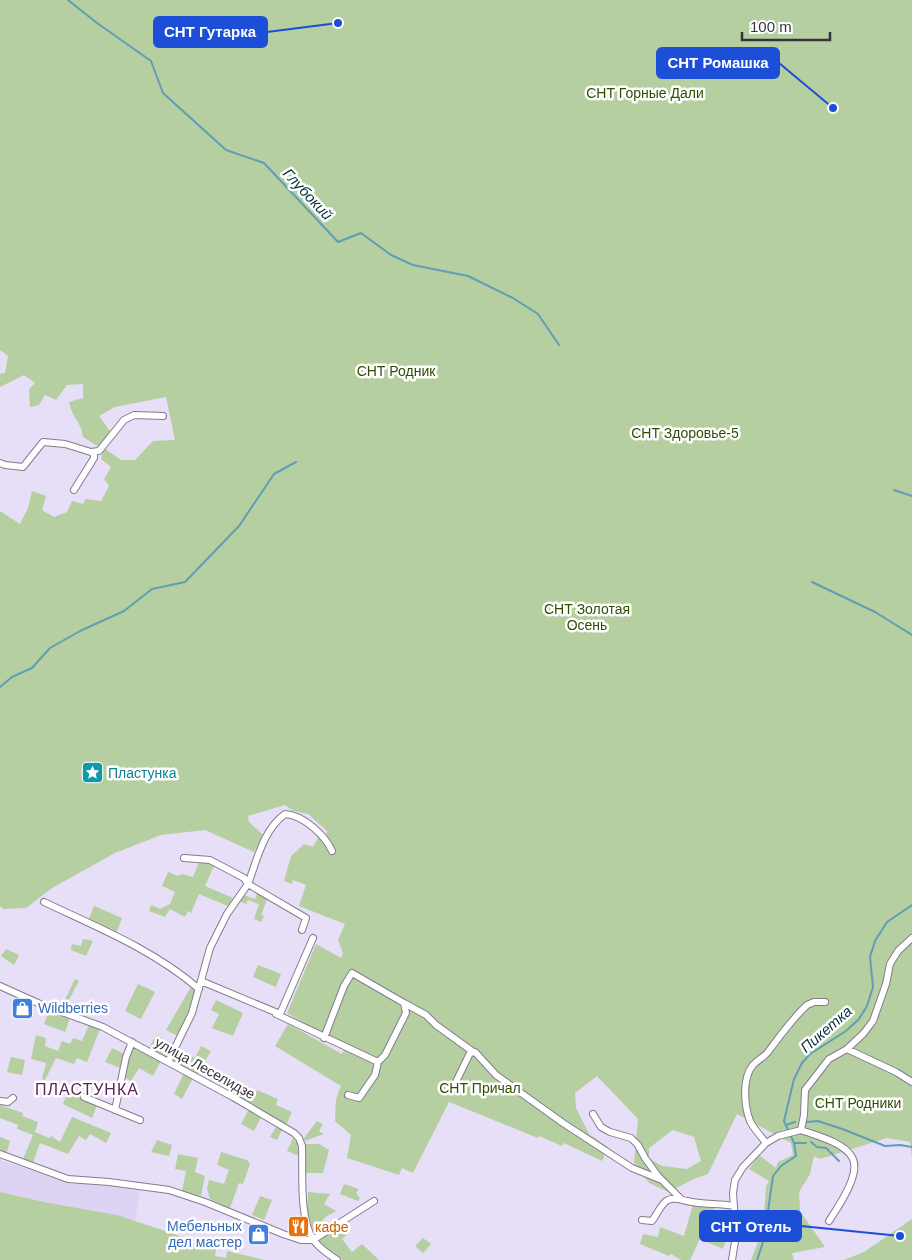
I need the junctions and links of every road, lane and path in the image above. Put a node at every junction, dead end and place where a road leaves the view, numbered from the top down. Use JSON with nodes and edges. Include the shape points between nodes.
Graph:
{"nodes":[{"id":1,"x":163,"y":416,"type":"dead end"},
{"id":2,"x":91,"y":452,"type":"junction"},
{"id":3,"x":0,"y":463,"type":"edge"},
{"id":4,"x":74,"y":490,"type":"dead end"},
{"id":5,"x":332,"y":851,"type":"dead end"},
{"id":6,"x":184,"y":858,"type":"dead end"},
{"id":7,"x":248,"y":884,"type":"junction"},
{"id":8,"x":44,"y":902,"type":"dead end"},
{"id":9,"x":302,"y":930,"type":"dead end"},
{"id":10,"x":313,"y":938,"type":"dead end"},
{"id":11,"x":912,"y":938,"type":"edge"},
{"id":12,"x":201,"y":981,"type":"junction"},
{"id":13,"x":0,"y":986,"type":"edge"},
{"id":14,"x":199,"y":989,"type":"junction"},
{"id":15,"x":825,"y":1002,"type":"dead end"},
{"id":16,"x":404,"y":1003,"type":"junction"},
{"id":17,"x":276,"y":1014,"type":"junction"},
{"id":18,"x":324,"y":1038,"type":"junction"},
{"id":19,"x":132,"y":1042,"type":"junction"},
{"id":20,"x":848,"y":1049,"type":"junction"},
{"id":21,"x":472,"y":1051,"type":"junction"},
{"id":22,"x":168,"y":1062,"type":"junction"},
{"id":23,"x":378,"y":1062,"type":"junction"},
{"id":24,"x":912,"y":1082,"type":"edge"},
{"id":25,"x":452,"y":1090,"type":"dead end"},
{"id":26,"x":348,"y":1095,"type":"dead end"},
{"id":27,"x":84,"y":1097,"type":"dead end"},
{"id":28,"x":13,"y":1098,"type":"dead end"},
{"id":29,"x":0,"y":1101,"type":"edge"},
{"id":30,"x":115,"y":1110,"type":"junction"},
{"id":31,"x":593,"y":1114,"type":"dead end"},
{"id":32,"x":140,"y":1120,"type":"dead end"},
{"id":33,"x":801,"y":1130,"type":"junction"},
{"id":34,"x":766,"y":1143,"type":"junction"},
{"id":35,"x":0,"y":1154,"type":"edge"},
{"id":36,"x":662,"y":1180,"type":"junction"},
{"id":37,"x":682,"y":1200,"type":"junction"},
{"id":38,"x":374,"y":1201,"type":"dead end"},
{"id":39,"x":734,"y":1206,"type":"junction"},
{"id":40,"x":642,"y":1220,"type":"dead end"},
{"id":41,"x":829,"y":1221,"type":"dead end"},
{"id":42,"x":314,"y":1240,"type":"junction"},
{"id":43,"x":337,"y":1260,"type":"edge"},
{"id":44,"x":732,"y":1260,"type":"edge"}],
"edges":[{"from":1,"to":2,"type":"street","via":[[134,414],[124,420],[99,451]]},
{"from":2,"to":3,"type":"street","via":[[65,444],[43,442],[23,467]]},
{"from":2,"to":4,"type":"street","via":[[94,458]]},
{"from":5,"to":7,"type":"street","via":[[324,837],[291,814],[286,814],[268,832]]},
{"from":6,"to":7,"type":"street","via":[[210,860],[244,878]]},
{"from":7,"to":9,"type":"street","via":[[306,918]]},
{"from":7,"to":12,"type":"street","via":[[227,914],[210,948]]},
{"from":8,"to":14,"type":"street","via":[[140,948],[180,972]]},
{"from":10,"to":17,"type":"street","via":[[282,1012]]},
{"from":11,"to":20,"type":"street","via":[[890,964],[873,1021]]},
{"from":12,"to":14,"type":"street"},
{"from":12,"to":17,"type":"street"},
{"from":13,"to":19,"type":"street","name":"улица Леселидзе"},
{"from":14,"to":22,"type":"street","via":[[192,1013]]},
{"from":15,"to":34,"type":"street","via":[[807,1005],[748,1074],[750,1122]]},
{"from":16,"to":18,"type":"street","via":[[352,973]]},
{"from":16,"to":21,"type":"street","via":[[426,1015]]},
{"from":16,"to":23,"type":"street","via":[[406,1013]]},
{"from":17,"to":18,"type":"street"},
{"from":18,"to":23,"type":"street"},
{"from":19,"to":22,"type":"street","name":"улица Леселидзе"},
{"from":19,"to":30,"type":"street"},
{"from":20,"to":24,"type":"street"},
{"from":20,"to":33,"type":"street","via":[[829,1059],[805,1090]]},
{"from":21,"to":25,"type":"street"},
{"from":21,"to":36,"type":"street","via":[[496,1074],[564,1123],[632,1168]]},
{"from":22,"to":42,"type":"street","name":"улица Леселидзе","via":[[294,1132],[299,1138],[304,1216]]},
{"from":23,"to":26,"type":"street","via":[[375,1075],[359,1098]]},
{"from":27,"to":30,"type":"street"},
{"from":28,"to":29,"type":"street","via":[[8,1102]]},
{"from":30,"to":32,"type":"street"},
{"from":31,"to":36,"type":"street","via":[[601,1127],[631,1138]]},
{"from":33,"to":34,"type":"street"},
{"from":33,"to":41,"type":"street","via":[[842,1148],[852,1156],[855,1165],[854,1174]]},
{"from":34,"to":39,"type":"street","via":[[743,1167],[736,1180],[732,1193]]},
{"from":35,"to":42,"type":"street","via":[[68,1179],[169,1190],[234,1212],[283,1234]]},
{"from":36,"to":37,"type":"street"},
{"from":37,"to":39,"type":"street"},
{"from":37,"to":40,"type":"street","via":[[668,1200],[652,1221]]},
{"from":38,"to":42,"type":"street"},
{"from":39,"to":44,"type":"street","via":[[736,1235]]},
{"from":42,"to":43,"type":"street","name":"улица Леселидзе"}]}
